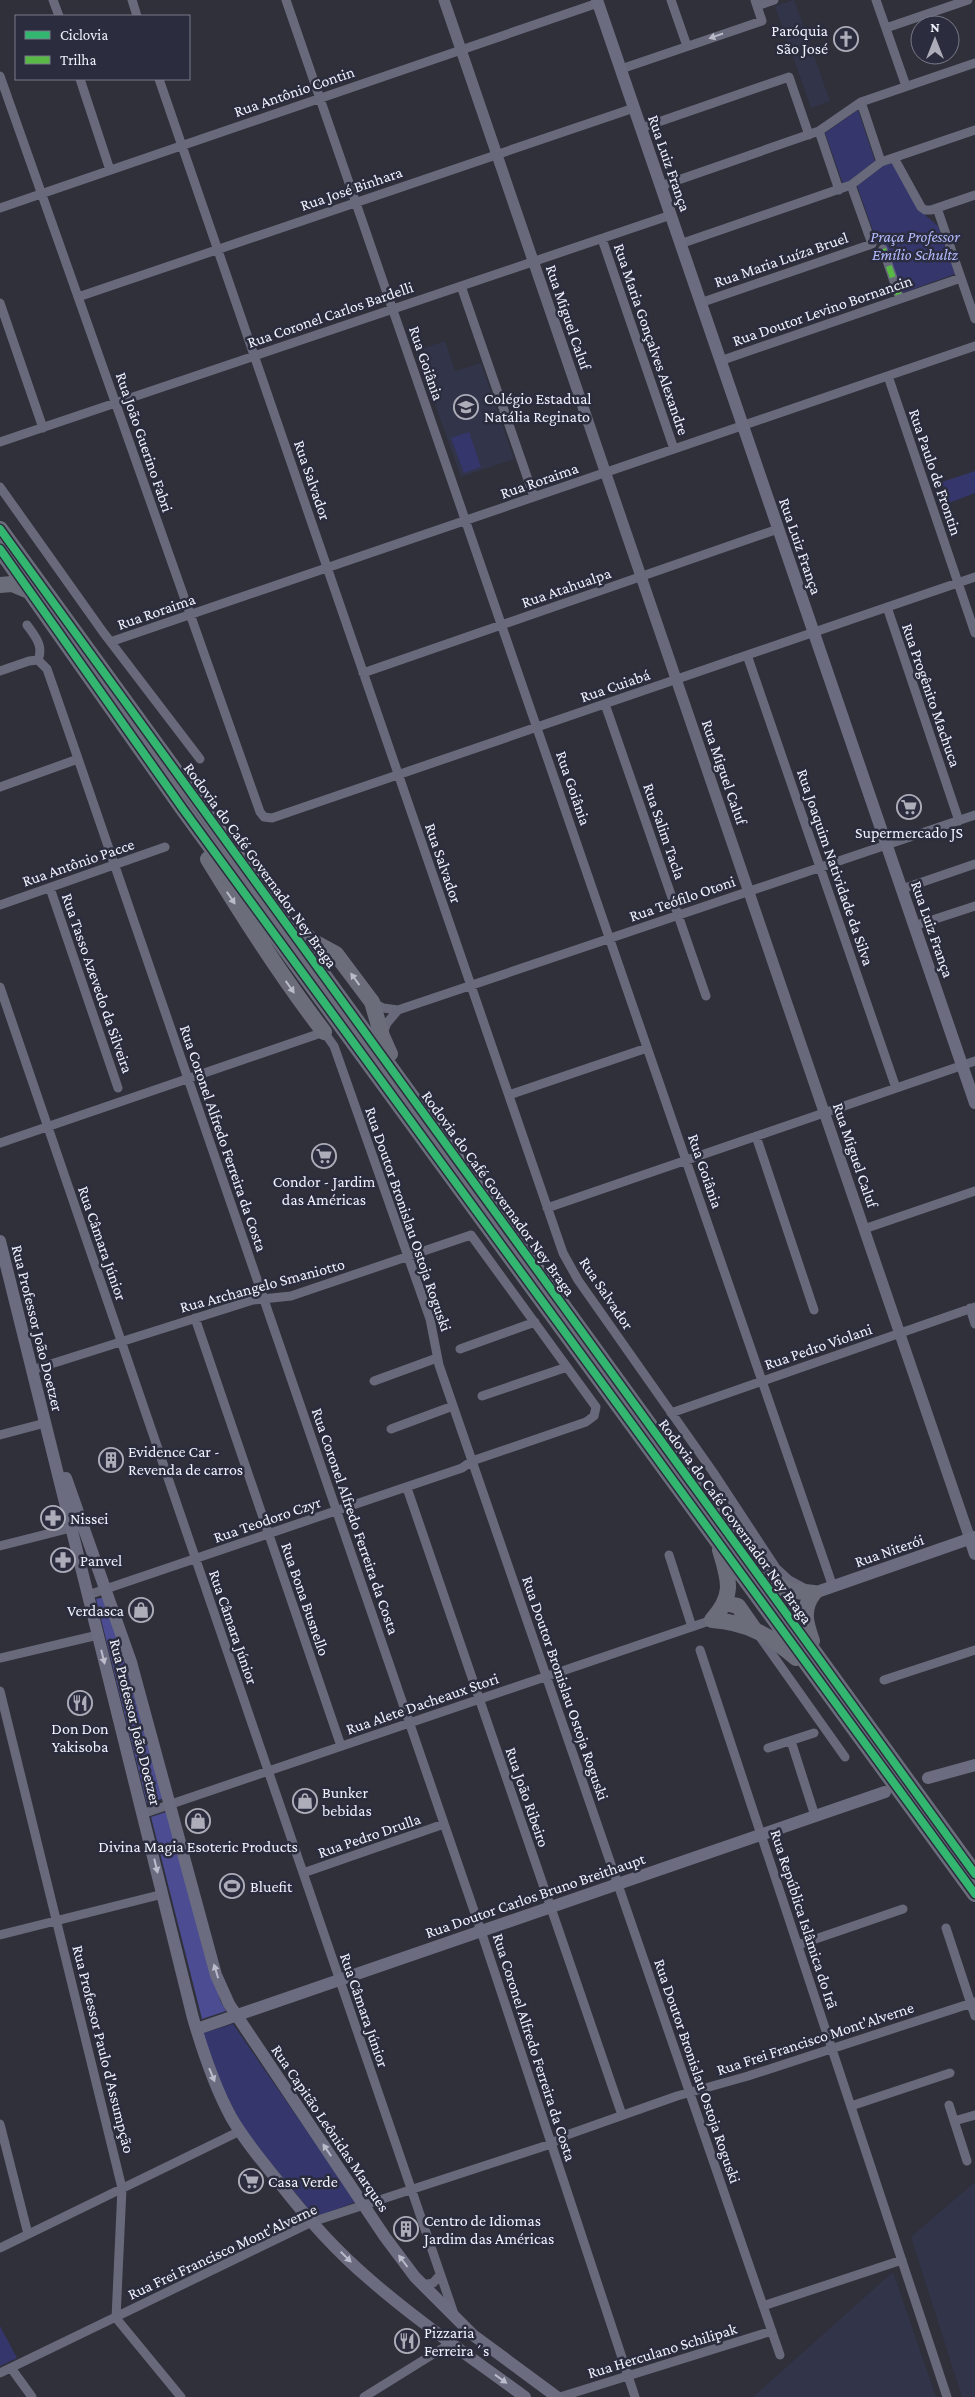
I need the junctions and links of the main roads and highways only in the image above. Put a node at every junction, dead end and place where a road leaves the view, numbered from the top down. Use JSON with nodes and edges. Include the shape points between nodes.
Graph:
{"nodes":[{"id":1,"x":598,"y":2,"type":"edge"},
{"id":2,"x":0,"y":529,"type":"edge"},
{"id":3,"x":1,"y":551,"type":"edge"},
{"id":4,"x":0,"y":579,"type":"edge"},
{"id":5,"x":0,"y":585,"type":"edge"},
{"id":6,"x":32,"y":592,"type":"junction"},
{"id":7,"x":183,"y":809,"type":"junction"},
{"id":8,"x":246,"y":869,"type":"junction"},
{"id":9,"x":324,"y":1032,"type":"road end"},
{"id":10,"x":415,"y":1100,"type":"junction"},
{"id":11,"x":975,"y":1103,"type":"edge"},
{"id":12,"x":0,"y":1241,"type":"edge"},
{"id":13,"x":45,"y":1423,"type":"junction"},
{"id":14,"x":715,"y":1536,"type":"junction"},
{"id":15,"x":972,"y":1538,"type":"edge"},
{"id":16,"x":975,"y":1554,"type":"edge"},
{"id":17,"x":752,"y":1566,"type":"junction"},
{"id":18,"x":814,"y":1593,"type":"junction"},
{"id":19,"x":725,"y":1603,"type":"junction"},
{"id":20,"x":736,"y":1622,"type":"junction"},
{"id":21,"x":754,"y":1629,"type":"junction"},
{"id":22,"x":816,"y":1655,"type":"junction"},
{"id":23,"x":816,"y":1675,"type":"junction"},
{"id":24,"x":975,"y":1765,"type":"edge"},
{"id":25,"x":928,"y":1778,"type":"dead end"},
{"id":26,"x":884,"y":1792,"type":"dead end"},
{"id":27,"x":975,"y":1874,"type":"edge"},
{"id":28,"x":975,"y":1894,"type":"edge"},
{"id":29,"x":236,"y":2016,"type":"junction"},
{"id":30,"x":197,"y":2029,"type":"junction"},
{"id":31,"x":525,"y":2397,"type":"edge"},
{"id":32,"x":559,"y":2397,"type":"edge"}],
"edges":[{"from":1,"to":11,"type":"main road","name":"Rua Luiz França"},
{"from":2,"to":8,"type":"highway","name":"Rodovia do Café Governador Ney Braga"},
{"from":3,"to":4,"type":"highway"},
{"from":3,"to":6,"type":"highway","name":"Rodovia do Café Governador Ney Braga"},
{"from":5,"to":6,"type":"highway","via":[[12,584]]},
{"from":6,"to":7,"type":"highway","name":"Rodovia do Café Governador Ney Braga"},
{"from":7,"to":9,"type":"highway","one_way":true,"via":[[226,890]]},
{"from":7,"to":14,"type":"highway","name":"Rodovia do Café Governador Ney Braga"},
{"from":8,"to":10,"type":"highway","name":"Rodovia do Café Governador Ney Braga"},
{"from":10,"to":8,"type":"highway","one_way":true,"via":[[382,1036],[372,1002],[336,954],[307,937],[267,888]]},
{"from":10,"to":17,"type":"highway","name":"Rodovia do Café Governador Ney Braga"},
{"from":12,"to":13,"type":"main road","name":"Rua Professor João Doetzer"},
{"from":29,"to":13,"type":"main road","name":"Rua Professor João Doetzer","one_way":true,"via":[[216,1975],[131,1662]]},
{"from":13,"to":30,"type":"main road","name":"Rua Professor João Doetzer","one_way":true},
{"from":14,"to":19,"type":"highway","via":[[728,1579]]},
{"from":14,"to":23,"type":"highway","name":"Rodovia do Café Governador Ney Braga"},
{"from":15,"to":16,"type":"main road","name":"Rua Miguel Caluf"},
{"from":15,"to":18,"type":"main road","name":"Rua Niterói"},
{"from":17,"to":18,"type":"highway","via":[[786,1590]]},
{"from":17,"to":22,"type":"highway","name":"Rodovia do Café Governador Ney Braga"},
{"from":18,"to":22,"type":"highway","via":[[805,1615]]},
{"from":19,"to":20,"type":"highway","via":[[727,1612]]},
{"from":19,"to":20,"type":"highway","via":[[712,1620]]},
{"from":19,"to":21,"type":"highway","via":[[738,1606]]},
{"from":20,"to":21,"type":"highway"},
{"from":21,"to":23,"type":"highway","via":[[776,1642]]},
{"from":22,"to":27,"type":"highway","name":"Rodovia do Café Governador Ney Braga"},
{"from":23,"to":28,"type":"highway","name":"Rodovia do Café Governador Ney Braga"},
{"from":24,"to":25,"type":"main road"},
{"from":26,"to":29,"type":"main road","name":"Rua Doutor Carlos Bruno Breithaupt"},
{"from":29,"to":30,"type":"main road","name":"Rua Doutor Carlos Bruno Breithaupt"},
{"from":32,"to":29,"type":"main road","name":"Rua Capitão Leônidas Marques","one_way":true,"via":[[492,2351],[422,2285],[393,2249]]},
{"from":30,"to":31,"type":"main road","one_way":true,"via":[[214,2080],[240,2132],[312,2222],[367,2277]]}]}
